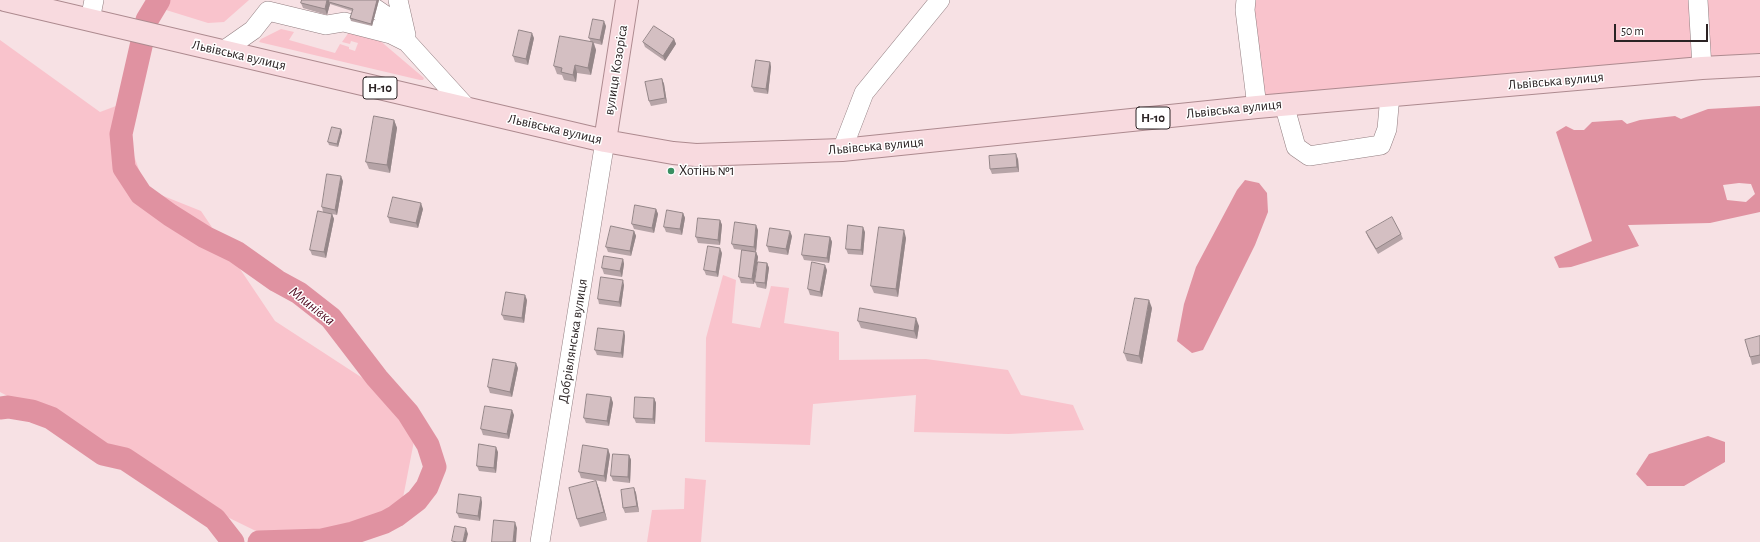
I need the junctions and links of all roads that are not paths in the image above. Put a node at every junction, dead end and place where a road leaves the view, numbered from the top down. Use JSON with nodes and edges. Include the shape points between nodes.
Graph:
{"nodes":[{"id":1,"x":5,"y":0,"type":"edge"},
{"id":2,"x":398,"y":0,"type":"edge"},
{"id":3,"x":627,"y":0,"type":"edge"},
{"id":4,"x":940,"y":0,"type":"edge"},
{"id":5,"x":1246,"y":0,"type":"edge"},
{"id":6,"x":1698,"y":0,"type":"edge"},
{"id":7,"x":270,"y":5,"type":"edge"},
{"id":8,"x":341,"y":8,"type":"edge"},
{"id":9,"x":376,"y":9,"type":"edge"},
{"id":10,"x":92,"y":10,"type":"edge"},
{"id":11,"x":326,"y":25,"type":"junction"},
{"id":12,"x":407,"y":42,"type":"junction"},
{"id":13,"x":223,"y":51,"type":"junction"},
{"id":14,"x":1760,"y":65,"type":"edge"},
{"id":15,"x":1702,"y":68,"type":"junction"},
{"id":16,"x":1390,"y":95,"type":"junction"},
{"id":17,"x":1284,"y":104,"type":"junction"},
{"id":18,"x":1257,"y":107,"type":"junction"},
{"id":19,"x":467,"y":108,"type":"junction"},
{"id":20,"x":605,"y":141,"type":"junction"},
{"id":21,"x":842,"y":150,"type":"junction"},
{"id":22,"x":540,"y":542,"type":"edge"}],
"edges":[{"from":1,"to":10,"type":"main road","name":"Львівська вулиця","number":"Н-10"},
{"from":2,"to":12,"type":"street"},
{"from":3,"to":20,"type":"main road","name":"вулиця Козоріса"},
{"from":4,"to":21,"type":"street","via":[[864,93]]},
{"from":5,"to":18,"type":"street","via":[[1245,10]]},
{"from":6,"to":15,"type":"street"},
{"from":7,"to":11,"type":"street"},
{"from":7,"to":13,"type":"street","via":[[253,30]]},
{"from":8,"to":11,"type":"street"},
{"from":9,"to":12,"type":"street","via":[[395,22]]},
{"from":10,"to":13,"type":"main road","name":"Львівська вулиця","number":"Н-10","via":[[131,29]]},
{"from":11,"to":12,"type":"street","via":[[344,22],[391,34]]},
{"from":12,"to":19,"type":"street"},
{"from":13,"to":19,"type":"main road","name":"Львівська вулиця","number":"Н-10"},
{"from":14,"to":15,"type":"main road","name":"Львівська вулиця","number":"Н-10"},
{"from":15,"to":16,"type":"main road","name":"Львівська вулиця","number":"Н-10"},
{"from":16,"to":17,"type":"main road","name":"Львівська вулиця","number":"Н-10"},
{"from":16,"to":17,"type":"street","via":[[1387,129],[1381,145],[1309,156],[1296,147]]},
{"from":17,"to":18,"type":"main road","name":"Львівська вулиця","number":"Н-10"},
{"from":18,"to":21,"type":"main road","name":"Львівська вулиця","number":"Н-10"},
{"from":19,"to":20,"type":"main road","name":"Львівська вулиця","number":"Н-10"},
{"from":20,"to":21,"type":"main road","name":"Львівська вулиця","number":"Н-10","via":[[696,155]]},
{"from":20,"to":22,"type":"street","name":"Добрівлянська вулиця"}]}
